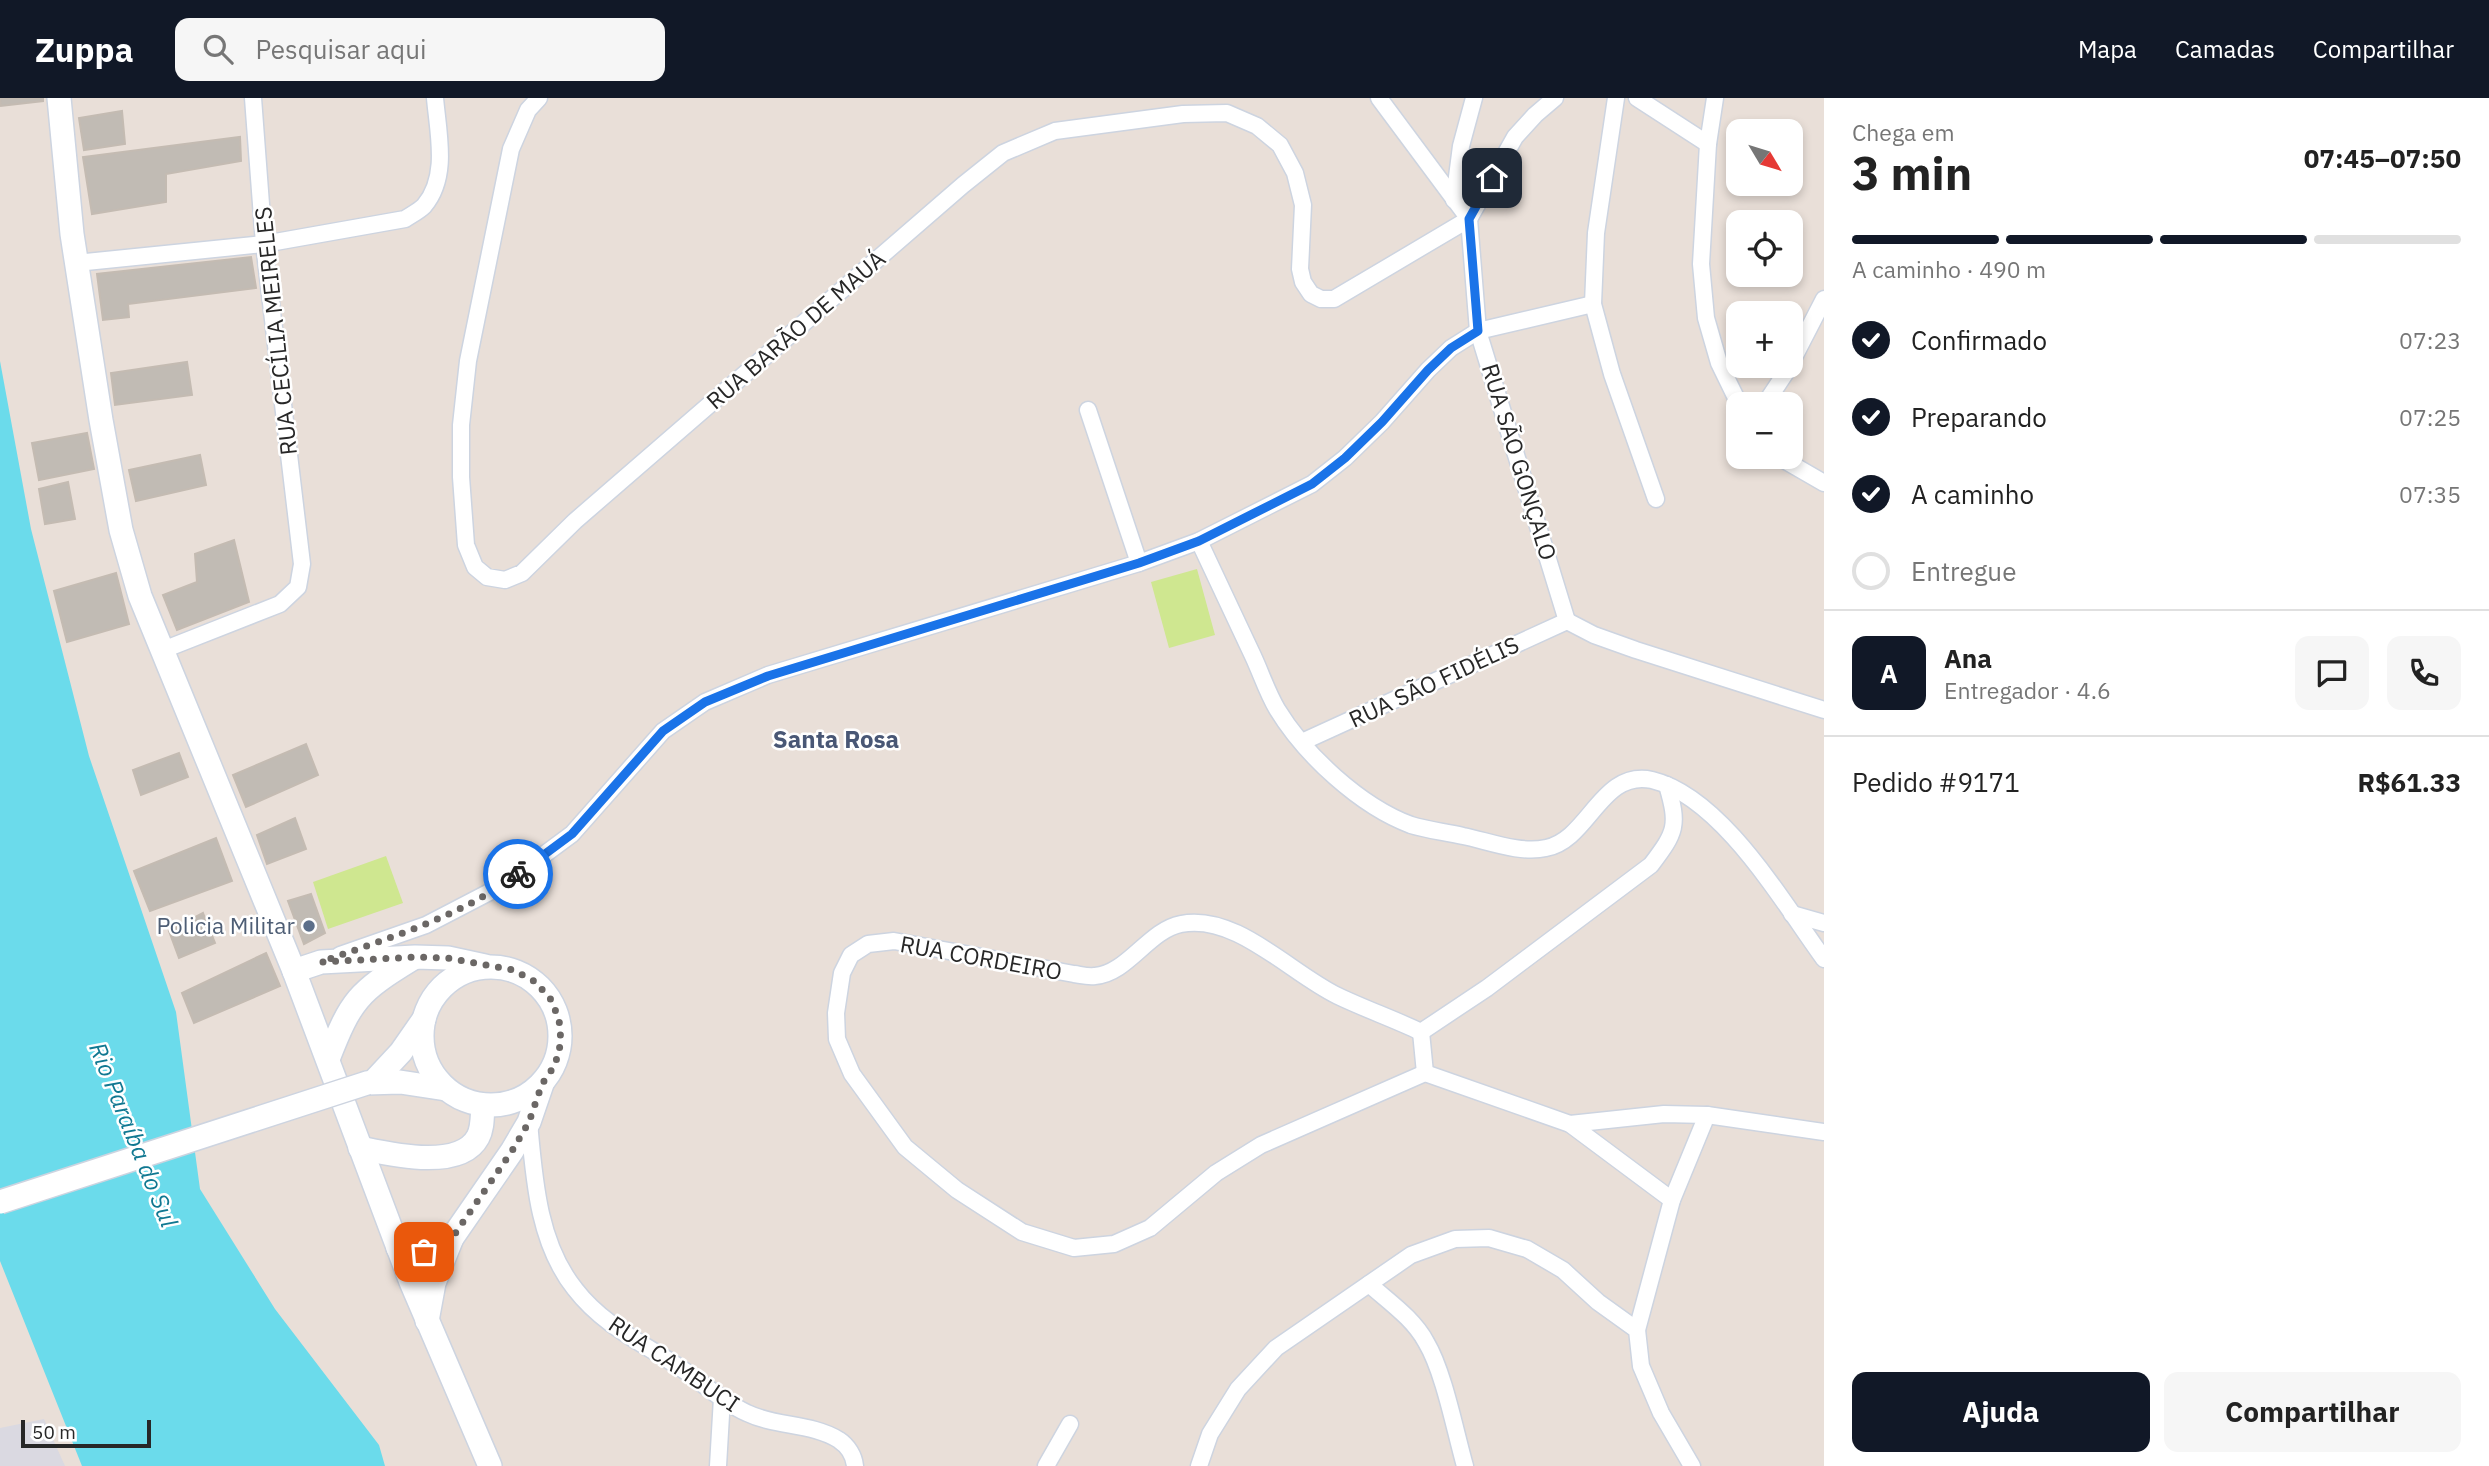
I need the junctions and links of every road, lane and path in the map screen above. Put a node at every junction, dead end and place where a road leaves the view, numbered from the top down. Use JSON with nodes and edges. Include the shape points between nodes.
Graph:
{"nodes":[{"id":1,"x":59,"y":98,"type":"edge"},
{"id":2,"x":253,"y":98,"type":"edge"},
{"id":3,"x":435,"y":98,"type":"edge"},
{"id":4,"x":539,"y":98,"type":"edge"},
{"id":5,"x":1379,"y":98,"type":"edge"},
{"id":6,"x":1474,"y":98,"type":"edge"},
{"id":7,"x":1555,"y":98,"type":"edge"},
{"id":8,"x":1616,"y":98,"type":"edge"},
{"id":9,"x":1637,"y":98,"type":"edge"},
{"id":10,"x":1715,"y":98,"type":"edge"},
{"id":11,"x":1708,"y":144,"type":"junction"},
{"id":12,"x":1454,"y":200,"type":"junction"},
{"id":13,"x":1469,"y":219,"type":"junction"},
{"id":14,"x":264,"y":244,"type":"junction"},
{"id":15,"x":76,"y":263,"type":"junction"},
{"id":16,"x":1824,"y":299,"type":"edge"},
{"id":17,"x":1593,"y":304,"type":"junction"},
{"id":18,"x":1478,"y":331,"type":"junction"},
{"id":19,"x":1803,"y":343,"type":"edge"},
{"id":20,"x":1733,"y":392,"type":"edge"},
{"id":21,"x":1088,"y":410,"type":"dead end"},
{"id":22,"x":1800,"y":469,"type":"edge"},
{"id":23,"x":1824,"y":483,"type":"edge"},
{"id":24,"x":1656,"y":499,"type":"dead end"},
{"id":25,"x":1199,"y":541,"type":"junction"},
{"id":26,"x":1139,"y":563,"type":"junction"},
{"id":27,"x":1567,"y":621,"type":"junction"},
{"id":28,"x":163,"y":650,"type":"junction"},
{"id":29,"x":1824,"y":710,"type":"edge"},
{"id":30,"x":1301,"y":743,"type":"junction"},
{"id":31,"x":1667,"y":785,"type":"junction"},
{"id":32,"x":1792,"y":914,"type":"junction"},
{"id":33,"x":1824,"y":923,"type":"edge"},
{"id":34,"x":415,"y":957,"type":"junction"},
{"id":35,"x":1824,"y":959,"type":"edge"},
{"id":36,"x":321,"y":962,"type":"junction"},
{"id":37,"x":491,"y":967,"type":"junction"},
{"id":38,"x":294,"y":971,"type":"junction"},
{"id":39,"x":424,"y":1019,"type":"junction"},
{"id":40,"x":1422,"y":1032,"type":"junction"},
{"id":41,"x":328,"y":1059,"type":"junction"},
{"id":42,"x":1425,"y":1073,"type":"junction"},
{"id":43,"x":371,"y":1082,"type":"junction"},
{"id":44,"x":542,"y":1084,"type":"junction"},
{"id":45,"x":446,"y":1089,"type":"junction"},
{"id":46,"x":483,"y":1105,"type":"junction"},
{"id":47,"x":1707,"y":1115,"type":"junction"},
{"id":48,"x":529,"y":1122,"type":"junction"},
{"id":49,"x":1570,"y":1124,"type":"junction"},
{"id":50,"x":1824,"y":1132,"type":"edge"},
{"id":51,"x":360,"y":1148,"type":"junction"},
{"id":52,"x":1672,"y":1200,"type":"junction"},
{"id":53,"x":0,"y":1202,"type":"edge"},
{"id":54,"x":452,"y":1238,"type":"junction"},
{"id":55,"x":398,"y":1248,"type":"junction"},
{"id":56,"x":1369,"y":1284,"type":"junction"},
{"id":57,"x":427,"y":1321,"type":"junction"},
{"id":58,"x":1637,"y":1331,"type":"junction"},
{"id":59,"x":722,"y":1398,"type":"junction"},
{"id":60,"x":1070,"y":1424,"type":"dead end"},
{"id":61,"x":490,"y":1466,"type":"edge"},
{"id":62,"x":718,"y":1466,"type":"edge"},
{"id":63,"x":855,"y":1466,"type":"edge"},
{"id":64,"x":1046,"y":1466,"type":"edge"},
{"id":65,"x":1199,"y":1466,"type":"edge"},
{"id":66,"x":1465,"y":1466,"type":"edge"},
{"id":67,"x":1692,"y":1466,"type":"edge"}],
"edges":[{"from":1,"to":15,"type":"main road"},
{"from":2,"to":14,"type":"street","name":"RUA CECÍLIA MEIRELES"},
{"from":3,"to":14,"type":"street","via":[[441,159],[435,188],[423,208],[405,219]]},
{"from":4,"to":13,"type":"street","name":"RUA BARÃO DE MAUÁ","via":[[528,110],[510,149],[468,361],[461,425],[466,545],[475,567],[487,578],[505,580],[522,573],[575,521],[963,185],[1003,153],[1055,131],[1183,114],[1227,113],[1256,126],[1280,145],[1295,173],[1303,205],[1300,269],[1303,282],[1321,299],[1335,299]]},
{"from":5,"to":12,"type":"street"},
{"from":6,"to":12,"type":"street","via":[[1461,146]]},
{"from":7,"to":13,"type":"street","via":[[1515,137]]},
{"from":8,"to":17,"type":"street","via":[[1596,233]]},
{"from":9,"to":11,"type":"street"},
{"from":10,"to":11,"type":"street"},
{"from":11,"to":20,"type":"street","via":[[1701,264],[1706,318]]},
{"from":12,"to":13,"type":"street"},
{"from":13,"to":18,"type":"street","name":"RUA SÃO GONÇALO"},
{"from":14,"to":15,"type":"street"},
{"from":14,"to":28,"type":"street","name":"RUA CECÍLIA MEIRELES","via":[[302,564],[298,587],[280,604]]},
{"from":15,"to":28,"type":"main road","via":[[121,530],[140,596]]},
{"from":16,"to":19,"type":"street"},
{"from":17,"to":18,"type":"street"},
{"from":17,"to":24,"type":"street"},
{"from":18,"to":25,"type":"street","via":[[1451,348],[1382,422],[1312,484]]},
{"from":18,"to":27,"type":"street","name":"RUA SÃO GONÇALO"},
{"from":21,"to":26,"type":"street"},
{"from":22,"to":23,"type":"street"},
{"from":25,"to":26,"type":"street"},
{"from":25,"to":30,"type":"street","via":[[1277,708]]},
{"from":26,"to":36,"type":"street","via":[[768,676],[705,702],[663,731],[572,834],[503,885],[426,925]]},
{"from":27,"to":29,"type":"street","via":[[1636,650]]},
{"from":27,"to":30,"type":"street","name":"RUA SÃO FIDÉLIS"},
{"from":28,"to":38,"type":"main road"},
{"from":30,"to":31,"type":"street","via":[[1374,807],[1412,825],[1522,848],[1547,848],[1568,837],[1615,787],[1631,780]]},
{"from":31,"to":32,"type":"street","via":[[1721,821]]},
{"from":31,"to":40,"type":"street","via":[[1675,827],[1651,865]]},
{"from":32,"to":33,"type":"street"},
{"from":32,"to":35,"type":"street"},
{"from":34,"to":36,"type":"main road"},
{"from":34,"to":37,"type":"main road"},
{"from":34,"to":41,"type":"main road","via":[[357,998]]},
{"from":36,"to":38,"type":"main road"},
{"from":37,"to":39,"type":"main road","via":[[468,971],[449,982],[433,999]]},
{"from":37,"to":44,"type":"main road","via":[[513,970],[534,981],[550,998],[559,1019],[561,1042],[555,1065]]},
{"from":38,"to":41,"type":"main road"},
{"from":39,"to":43,"type":"main road","via":[[401,1052]]},
{"from":39,"to":45,"type":"main road","via":[[425,1057]]},
{"from":40,"to":42,"type":"street"},
{"from":40,"to":42,"type":"street","name":"RUA CORDEIRO","via":[[1338,996],[1224,927],[1202,922],[1178,924],[1115,969],[1097,976],[894,942],[868,944],[851,955],[842,973],[836,1013],[837,1039],[852,1074],[905,1147],[957,1190],[1022,1232],[1074,1248],[1114,1244],[1150,1228],[1216,1173],[1261,1144]]},
{"from":41,"to":51,"type":"main road"},
{"from":42,"to":49,"type":"street"},
{"from":43,"to":45,"type":"main road"},
{"from":43,"to":53,"type":"main road","bridge":true},
{"from":44,"to":46,"type":"main road","via":[[515,1102]]},
{"from":44,"to":48,"type":"main road"},
{"from":45,"to":46,"type":"main road"},
{"from":46,"to":51,"type":"main road","via":[[477,1139],[449,1155],[422,1158]]},
{"from":47,"to":49,"type":"street","via":[[1664,1114]]},
{"from":47,"to":50,"type":"street"},
{"from":47,"to":52,"type":"street"},
{"from":48,"to":54,"type":"main road"},
{"from":48,"to":59,"type":"street","name":"RUA CAMBUCI","via":[[535,1186],[550,1246],[574,1289],[611,1326]]},
{"from":49,"to":52,"type":"street"},
{"from":51,"to":55,"type":"main road"},
{"from":52,"to":58,"type":"street"},
{"from":54,"to":55,"type":"main road","via":[[424,1252]]},
{"from":54,"to":57,"type":"main road"},
{"from":55,"to":57,"type":"main road"},
{"from":56,"to":58,"type":"street","via":[[1411,1255],[1455,1238],[1489,1238],[1527,1249],[1563,1270]]},
{"from":56,"to":65,"type":"street","via":[[1276,1348],[1238,1388],[1210,1434]]},
{"from":56,"to":66,"type":"street","via":[[1408,1318],[1426,1342]]},
{"from":57,"to":61,"type":"main road"},
{"from":58,"to":67,"type":"street","via":[[1641,1366],[1661,1413]]},
{"from":59,"to":62,"type":"street"},
{"from":59,"to":63,"type":"street","name":"RUA CAMBUCI","via":[[772,1422],[826,1433],[842,1441]]},
{"from":60,"to":64,"type":"street"}]}
